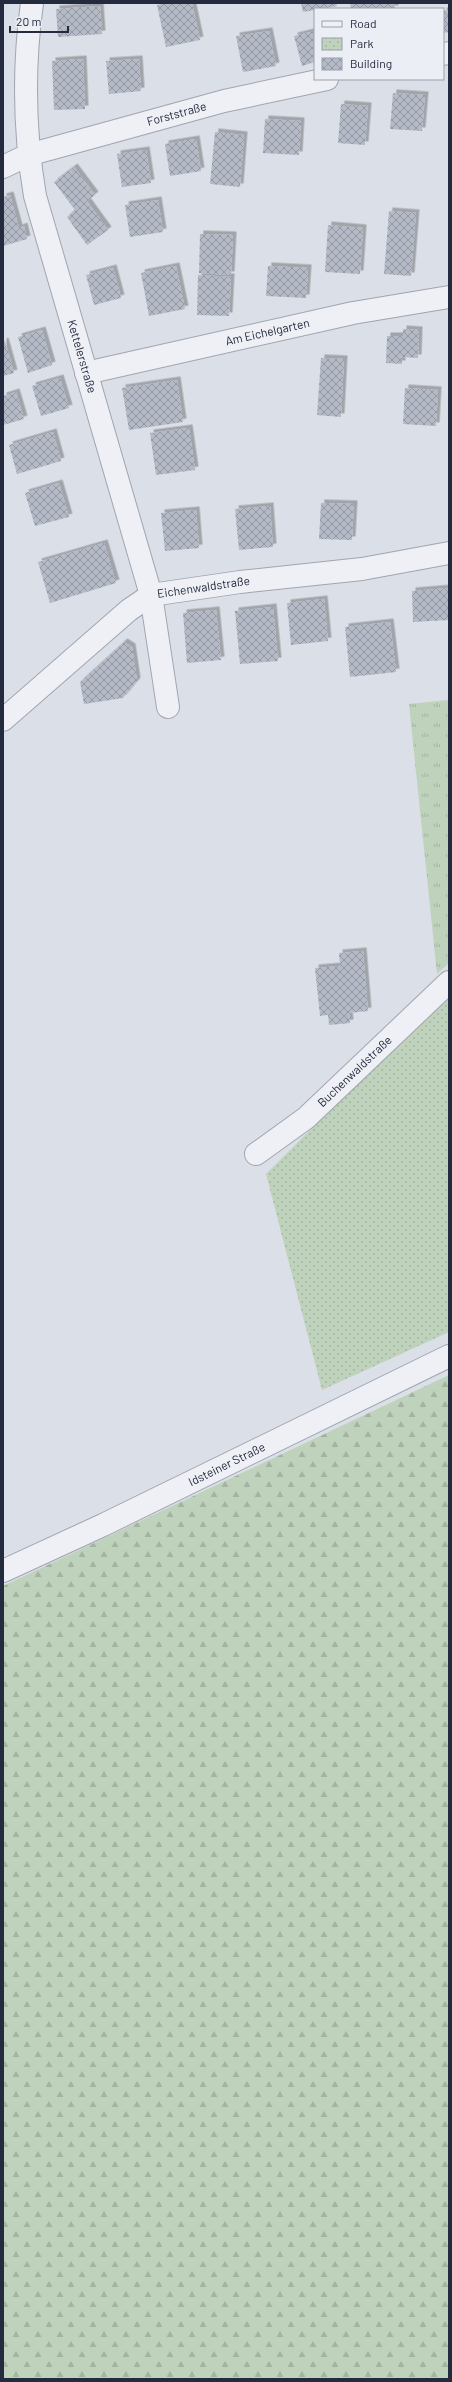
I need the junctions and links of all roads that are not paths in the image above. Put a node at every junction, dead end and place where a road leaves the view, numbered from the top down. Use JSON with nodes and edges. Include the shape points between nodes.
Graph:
{"nodes":[{"id":1,"x":32,"y":3,"type":"edge"},
{"id":2,"x":322,"y":80,"type":"edge"},
{"id":3,"x":28,"y":155,"type":"junction"},
{"id":4,"x":3,"y":167,"type":"edge"},
{"id":5,"x":449,"y":297,"type":"edge"},
{"id":6,"x":86,"y":373,"type":"junction"},
{"id":7,"x":449,"y":553,"type":"edge"},
{"id":8,"x":152,"y":595,"type":"junction"},
{"id":9,"x":168,"y":707,"type":"dead end"},
{"id":10,"x":3,"y":720,"type":"edge"},
{"id":11,"x":449,"y":982,"type":"edge"},
{"id":12,"x":256,"y":1154,"type":"dead end"},
{"id":13,"x":449,"y":1356,"type":"edge"},
{"id":14,"x":3,"y":1571,"type":"edge"}],
"edges":[{"from":1,"to":3,"type":"street","name":"Kettelerstraße","via":[[26,42]]},
{"from":2,"to":3,"type":"street","name":"Forststraße","via":[[224,101]]},
{"from":3,"to":4,"type":"street","name":"Forststraße"},
{"from":3,"to":6,"type":"street","name":"Kettelerstraße","via":[[35,196]]},
{"from":5,"to":6,"type":"street","name":"Am Eichelgarten","via":[[353,313]]},
{"from":6,"to":8,"type":"street","name":"Kettelerstraße"},
{"from":7,"to":8,"type":"street","name":"Eichenwaldstraße","via":[[362,569],[240,582]]},
{"from":8,"to":9,"type":"street","name":"Kettelerstraße"},
{"from":8,"to":10,"type":"street","name":"Eichenwaldstraße","via":[[129,610]]},
{"from":11,"to":12,"type":"street","name":"Buchenwaldstraße","via":[[306,1118]]},
{"from":13,"to":14,"type":"street","name":"Idsteiner Straße"}]}
